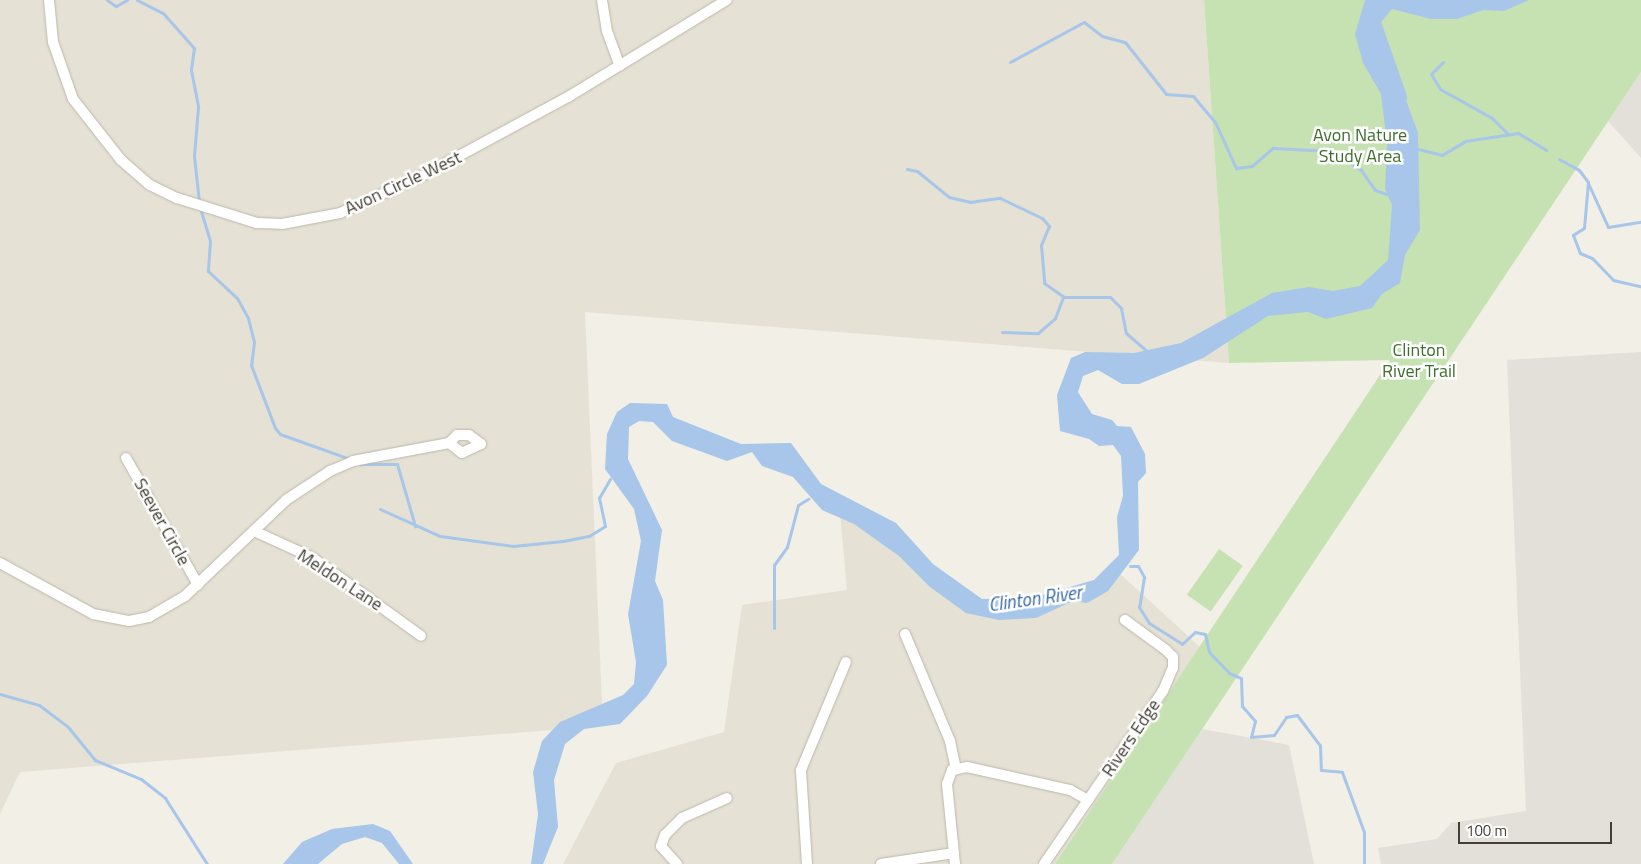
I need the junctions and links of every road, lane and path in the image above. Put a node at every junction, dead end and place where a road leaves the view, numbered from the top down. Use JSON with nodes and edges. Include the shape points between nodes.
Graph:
{"nodes":[{"id":1,"x":49,"y":0,"type":"edge"},
{"id":2,"x":602,"y":0,"type":"edge"},
{"id":3,"x":727,"y":0,"type":"edge"},
{"id":4,"x":620,"y":66,"type":"junction"},
{"id":5,"x":449,"y":443,"type":"dead end"},
{"id":6,"x":126,"y":458,"type":"dead end"},
{"id":7,"x":254,"y":531,"type":"junction"},
{"id":8,"x":0,"y":563,"type":"edge"},
{"id":9,"x":198,"y":585,"type":"junction"},
{"id":10,"x":1125,"y":620,"type":"dead end"},
{"id":11,"x":905,"y":634,"type":"dead end"},
{"id":12,"x":421,"y":636,"type":"dead end"},
{"id":13,"x":846,"y":662,"type":"dead end"},
{"id":14,"x":956,"y":769,"type":"junction"},
{"id":15,"x":727,"y":798,"type":"dead end"},
{"id":16,"x":1088,"y":800,"type":"junction"},
{"id":17,"x":955,"y":859,"type":"edge"},
{"id":18,"x":678,"y":864,"type":"edge"},
{"id":19,"x":807,"y":864,"type":"edge"},
{"id":20,"x":881,"y":864,"type":"edge"},
{"id":21,"x":1044,"y":864,"type":"edge"}],
"edges":[{"from":1,"to":4,"type":"street","name":"Avon Circle West","via":[[59,66],[73,99],[114,154],[168,194],[257,223],[310,222],[374,200],[483,145]]},
{"from":2,"to":4,"type":"street","via":[[607,30]]},
{"from":3,"to":4,"type":"street","name":"Avon Circle West"},
{"from":5,"to":7,"type":"street","via":[[354,461],[330,471],[286,500]]},
{"from":6,"to":9,"type":"street","name":"Seever Circle"},
{"from":7,"to":9,"type":"street"},
{"from":7,"to":12,"type":"street","name":"Meldon Lane","via":[[313,558]]},
{"from":8,"to":9,"type":"street","via":[[109,619],[149,617]]},
{"from":10,"to":16,"type":"street","name":"Rivers Edge","via":[[1166,650],[1173,668]]},
{"from":11,"to":14,"type":"street","via":[[950,741]]},
{"from":13,"to":19,"type":"street","via":[[801,770]]},
{"from":14,"to":16,"type":"street","via":[[966,767],[1070,790]]},
{"from":14,"to":17,"type":"street","via":[[947,784]]},
{"from":15,"to":18,"type":"street","via":[[682,818],[665,835],[661,846]]},
{"from":16,"to":21,"type":"street","name":"Rivers Edge"},
{"from":17,"to":20,"type":"street"}]}
